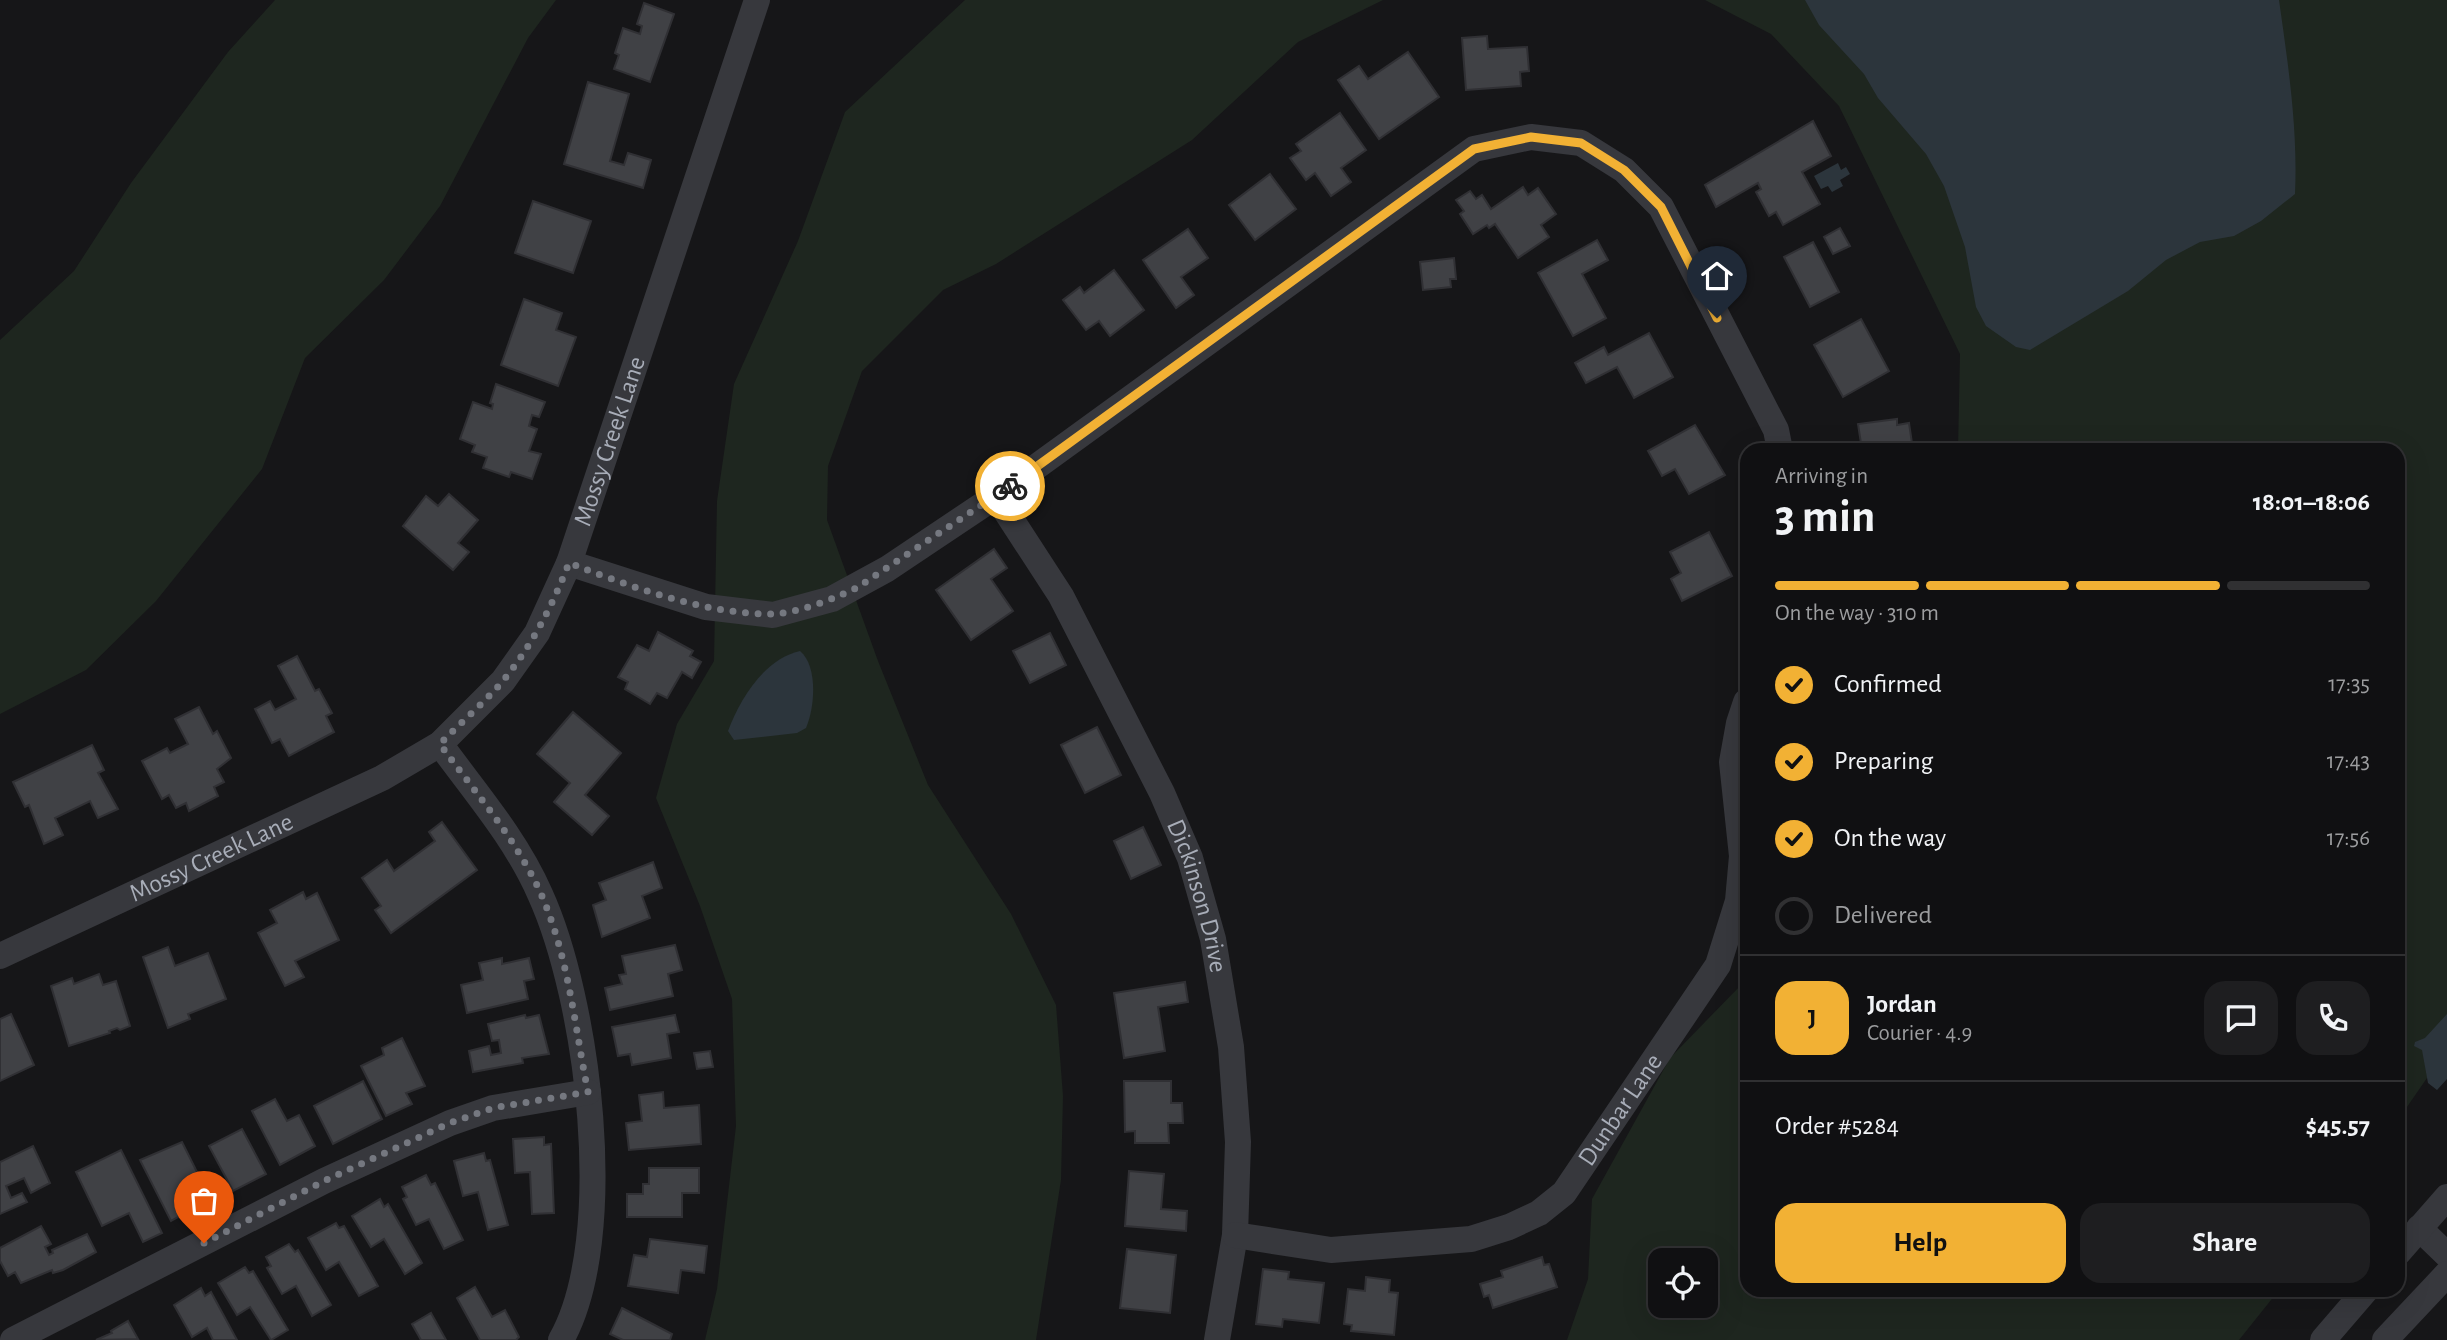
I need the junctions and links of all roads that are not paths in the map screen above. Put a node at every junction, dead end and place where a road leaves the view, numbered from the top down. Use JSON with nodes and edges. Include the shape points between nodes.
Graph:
{"nodes":[{"id":1,"x":757,"y":0,"type":"edge"},
{"id":2,"x":1779,"y":443,"type":"edge"},
{"id":3,"x":996,"y":496,"type":"junction"},
{"id":4,"x":569,"y":563,"type":"junction"},
{"id":5,"x":1740,"y":720,"type":"edge"},
{"id":6,"x":440,"y":744,"type":"junction"},
{"id":7,"x":1740,"y":837,"type":"edge"},
{"id":8,"x":1740,"y":878,"type":"edge"},
{"id":9,"x":0,"y":956,"type":"edge"},
{"id":10,"x":588,"y":1092,"type":"junction"},
{"id":11,"x":2447,"y":1197,"type":"edge"},
{"id":12,"x":2419,"y":1228,"type":"junction"},
{"id":13,"x":1235,"y":1235,"type":"junction"},
{"id":14,"x":2405,"y":1245,"type":"edge"},
{"id":15,"x":2447,"y":1255,"type":"edge"},
{"id":16,"x":2447,"y":1274,"type":"edge"},
{"id":17,"x":2360,"y":1297,"type":"edge"},
{"id":18,"x":0,"y":1324,"type":"edge"},
{"id":19,"x":13,"y":1340,"type":"edge"},
{"id":20,"x":561,"y":1340,"type":"edge"},
{"id":21,"x":1217,"y":1340,"type":"edge"},
{"id":22,"x":2323,"y":1340,"type":"edge"},
{"id":23,"x":2385,"y":1340,"type":"edge"}],
"edges":[{"from":1,"to":4,"type":"street","name":"Mossy Creek Lane"},
{"from":2,"to":3,"type":"street","via":[[1661,207],[1624,170],[1581,143],[1531,137],[1474,149]]},
{"from":3,"to":4,"type":"street","via":[[858,587],[773,615],[706,607]]},
{"from":3,"to":13,"type":"street","name":"Dickinson Drive","via":[[1061,596],[1162,793],[1190,858],[1213,939],[1231,1046],[1238,1142]]},
{"from":4,"to":6,"type":"street","name":"Mossy Creek Lane","via":[[551,607],[521,658]]},
{"from":5,"to":7,"type":"street","name":"Dunbar Lane","via":[[1732,762]]},
{"from":6,"to":9,"type":"street","name":"Mossy Creek Lane","via":[[382,778]]},
{"from":6,"to":10,"type":"street","via":[[519,855],[550,915],[568,982]]},
{"from":8,"to":13,"type":"street","name":"Dunbar Lane","via":[[1738,901],[1718,965],[1564,1193],[1539,1213],[1471,1239],[1331,1250]]},
{"from":10,"to":19,"type":"street","via":[[493,1108],[450,1123],[324,1181]]},
{"from":10,"to":20,"type":"street","via":[[593,1185],[589,1252],[575,1315]]},
{"from":11,"to":12,"type":"street"},
{"from":12,"to":14,"type":"street"},
{"from":12,"to":15,"type":"street"},
{"from":13,"to":21,"type":"street","name":"Dickinson Drive"},
{"from":16,"to":23,"type":"street"},
{"from":17,"to":22,"type":"street"},
{"from":18,"to":19,"type":"street"}]}
